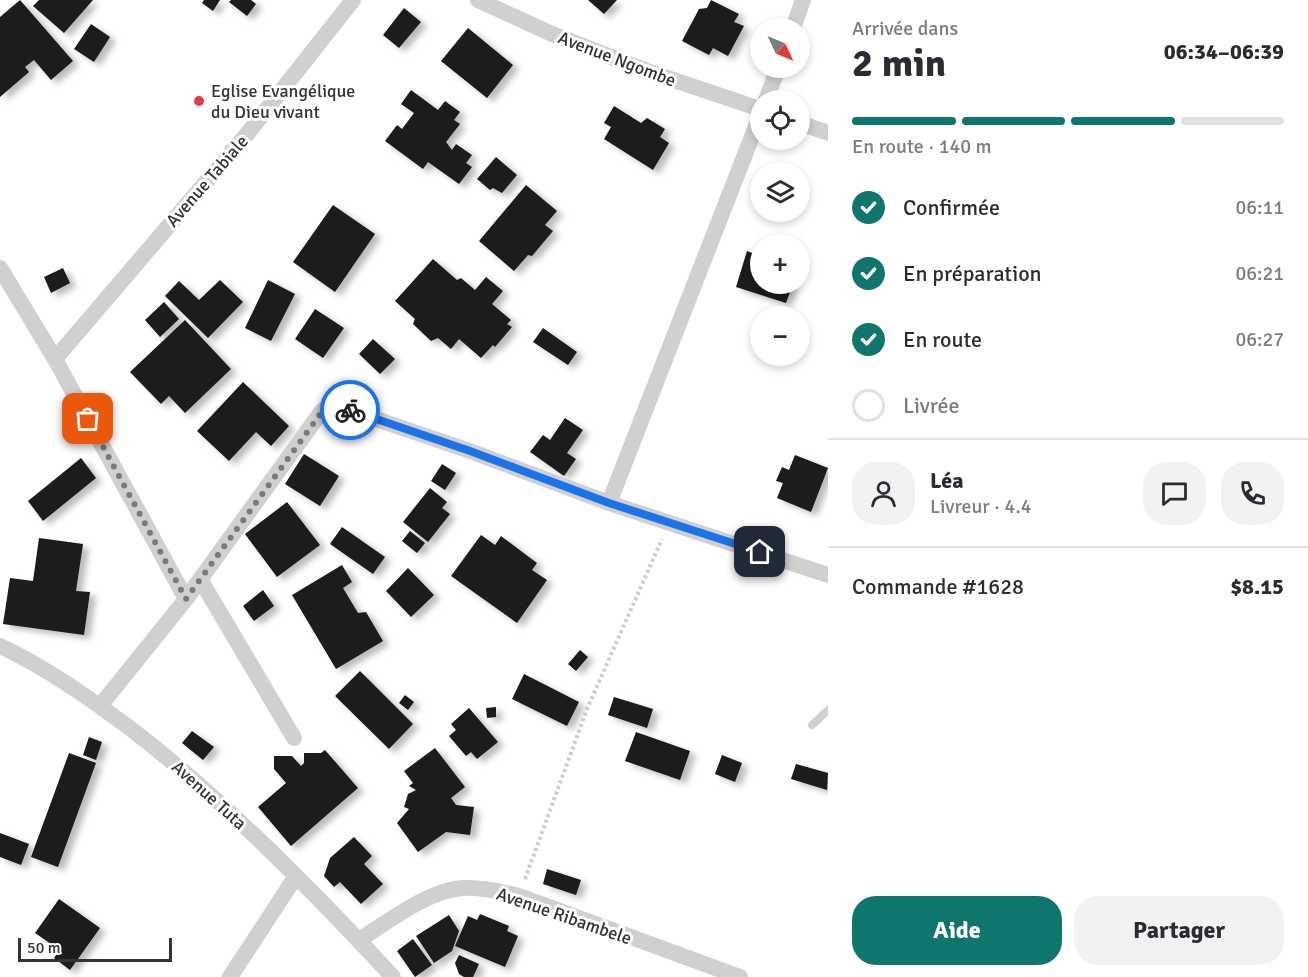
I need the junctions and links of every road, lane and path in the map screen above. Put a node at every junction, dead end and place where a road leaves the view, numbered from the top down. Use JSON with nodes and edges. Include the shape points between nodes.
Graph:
{"nodes":[{"id":1,"x":353,"y":0,"type":"edge"},
{"id":2,"x":478,"y":0,"type":"edge"},
{"id":3,"x":803,"y":0,"type":"edge"},
{"id":4,"x":797,"y":18,"type":"edge"},
{"id":5,"x":750,"y":106,"type":"edge"},
{"id":6,"x":810,"y":127,"type":"edge"},
{"id":7,"x":828,"y":133,"type":"edge"},
{"id":8,"x":750,"y":142,"type":"edge"},
{"id":9,"x":0,"y":268,"type":"edge"},
{"id":10,"x":55,"y":359,"type":"junction"},
{"id":11,"x":609,"y":503,"type":"junction"},
{"id":12,"x":670,"y":522,"type":"junction"},
{"id":13,"x":828,"y":574,"type":"edge"},
{"id":14,"x":200,"y":579,"type":"junction"},
{"id":15,"x":186,"y":599,"type":"junction"},
{"id":16,"x":0,"y":646,"type":"edge"},
{"id":17,"x":100,"y":706,"type":"junction"},
{"id":18,"x":828,"y":710,"type":"edge"},
{"id":19,"x":812,"y":725,"type":"dead end"},
{"id":20,"x":294,"y":738,"type":"dead end"},
{"id":21,"x":296,"y":876,"type":"junction"},
{"id":22,"x":519,"y":896,"type":"junction"},
{"id":23,"x":359,"y":940,"type":"junction"},
{"id":24,"x":230,"y":977,"type":"edge"},
{"id":25,"x":393,"y":977,"type":"edge"},
{"id":26,"x":740,"y":977,"type":"edge"}],
"edges":[{"from":1,"to":10,"type":"street","name":"Avenue Tabiale","via":[[248,133]]},
{"from":2,"to":5,"type":"street","name":"Avenue Ngombe","via":[[647,72]]},
{"from":3,"to":4,"type":"street"},
{"from":6,"to":7,"type":"street"},
{"from":8,"to":11,"type":"street"},
{"from":9,"to":10,"type":"street"},
{"from":10,"to":15,"type":"street"},
{"from":11,"to":12,"type":"street"},
{"from":11,"to":14,"type":"street","via":[[332,404],[317,417]]},
{"from":12,"to":13,"type":"street"},
{"from":12,"to":22,"type":"path","via":[[586,710]]},
{"from":14,"to":15,"type":"street"},
{"from":14,"to":20,"type":"street"},
{"from":15,"to":17,"type":"street"},
{"from":16,"to":17,"type":"street","name":"Avenue Tuta"},
{"from":17,"to":21,"type":"street","name":"Avenue Tuta","via":[[174,762]]},
{"from":18,"to":19,"type":"lane"},
{"from":21,"to":23,"type":"street","name":"Avenue Tuta"},
{"from":21,"to":24,"type":"street"},
{"from":22,"to":23,"type":"street","name":"Avenue Ribambele","via":[[456,889],[404,912]]},
{"from":22,"to":26,"type":"street","name":"Avenue Ribambele"},
{"from":23,"to":25,"type":"street","name":"Avenue Tuta"}]}
